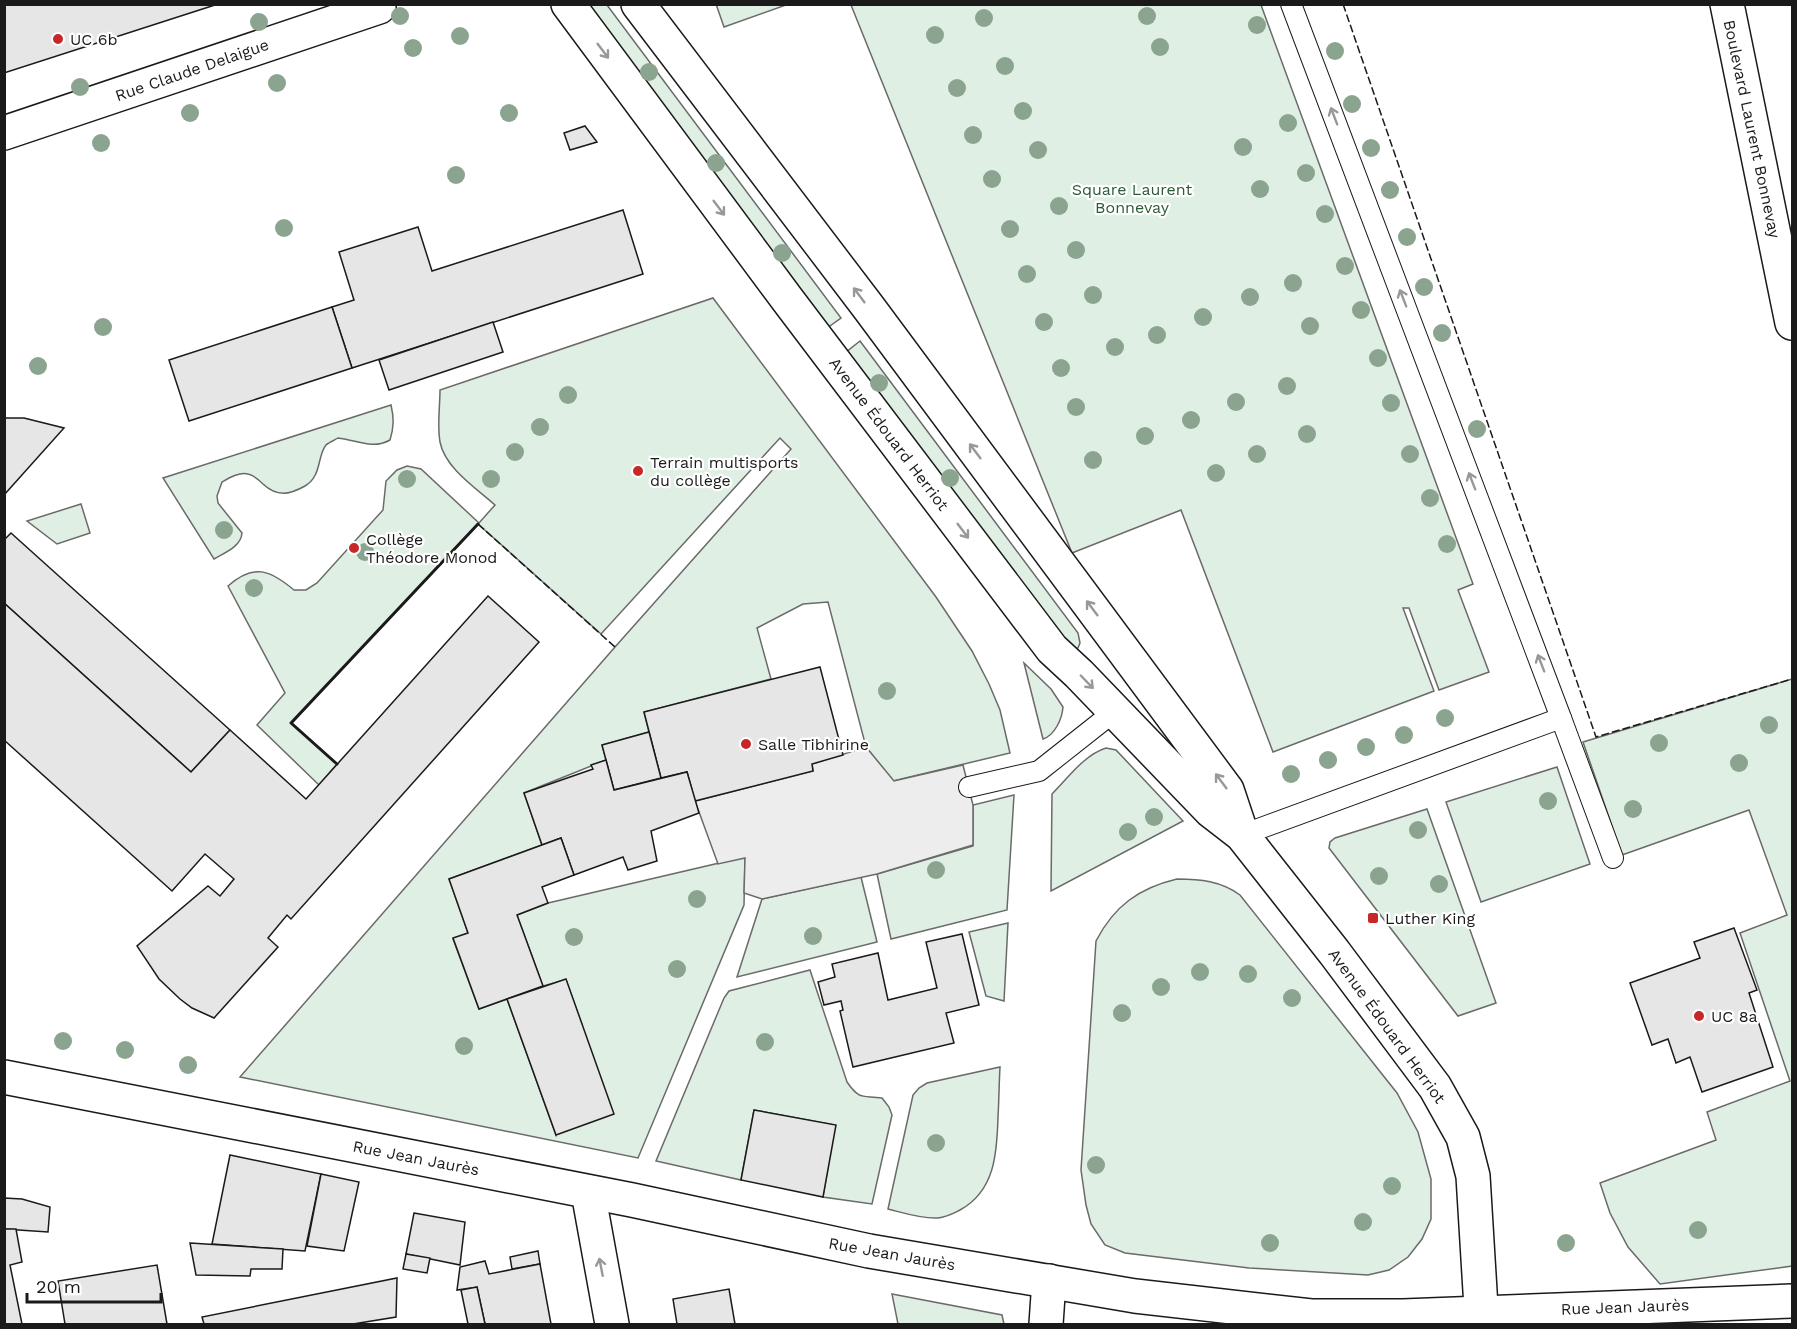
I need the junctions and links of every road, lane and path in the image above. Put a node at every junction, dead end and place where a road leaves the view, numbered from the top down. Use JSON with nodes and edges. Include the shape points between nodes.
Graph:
{"nodes":[{"id":1,"x":568,"y":4,"type":"edge"},
{"id":2,"x":638,"y":4,"type":"edge"},
{"id":3,"x":1292,"y":4,"type":"edge"},
{"id":4,"x":379,"y":7,"type":"dead end"},
{"id":5,"x":1727,"y":7,"type":"edge"},
{"id":6,"x":4,"y":133,"type":"edge"},
{"id":7,"x":1792,"y":323,"type":"edge"},
{"id":8,"x":1115,"y":711,"type":"junction"},
{"id":9,"x":1561,"y":718,"type":"junction"},
{"id":10,"x":969,"y":787,"type":"dead end"},
{"id":11,"x":1242,"y":835,"type":"junction"},
{"id":12,"x":1613,"y":858,"type":"dead end"},
{"id":13,"x":4,"y":1077,"type":"edge"},
{"id":14,"x":588,"y":1192,"type":"junction"},
{"id":15,"x":1049,"y":1281,"type":"junction"},
{"id":16,"x":1792,"y":1301,"type":"edge"},
{"id":17,"x":1482,"y":1319,"type":"edge"},
{"id":18,"x":612,"y":1324,"type":"edge"},
{"id":19,"x":1046,"y":1324,"type":"edge"}],
"edges":[{"from":1,"to":8,"type":"main road","name":"Avenue Édouard Herriot","one_way":true,"via":[[1052,650]]},
{"from":11,"to":2,"type":"main road","name":"Avenue Édouard Herriot","one_way":true,"via":[[1227,790]]},
{"from":9,"to":3,"type":"lane","one_way":true},
{"from":4,"to":6,"type":"main road","name":"Rue Claude Delaigue"},
{"from":5,"to":7,"type":"main road","name":"Boulevard Laurent Bonnevay"},
{"from":8,"to":10,"type":"lane","via":[[1039,771]]},
{"from":8,"to":11,"type":"main road","name":"Avenue Édouard Herriot","via":[[1211,811]]},
{"from":9,"to":11,"type":"lane"},
{"from":9,"to":12,"type":"lane"},
{"from":11,"to":17,"type":"main road","name":"Avenue Édouard Herriot","via":[[1435,1088],[1463,1137],[1473,1176]]},
{"from":13,"to":14,"type":"main road","name":"Rue Jean Jaurès"},
{"from":14,"to":15,"type":"main road","name":"Rue Jean Jaurès","via":[[869,1251]]},
{"from":18,"to":14,"type":"main road","one_way":true},
{"from":15,"to":17,"type":"main road","name":"Rue Jean Jaurès","via":[[1135,1296],[1311,1316]]},
{"from":15,"to":19,"type":"main road"},
{"from":16,"to":17,"type":"main road","name":"Rue Jean Jaurès"}]}
